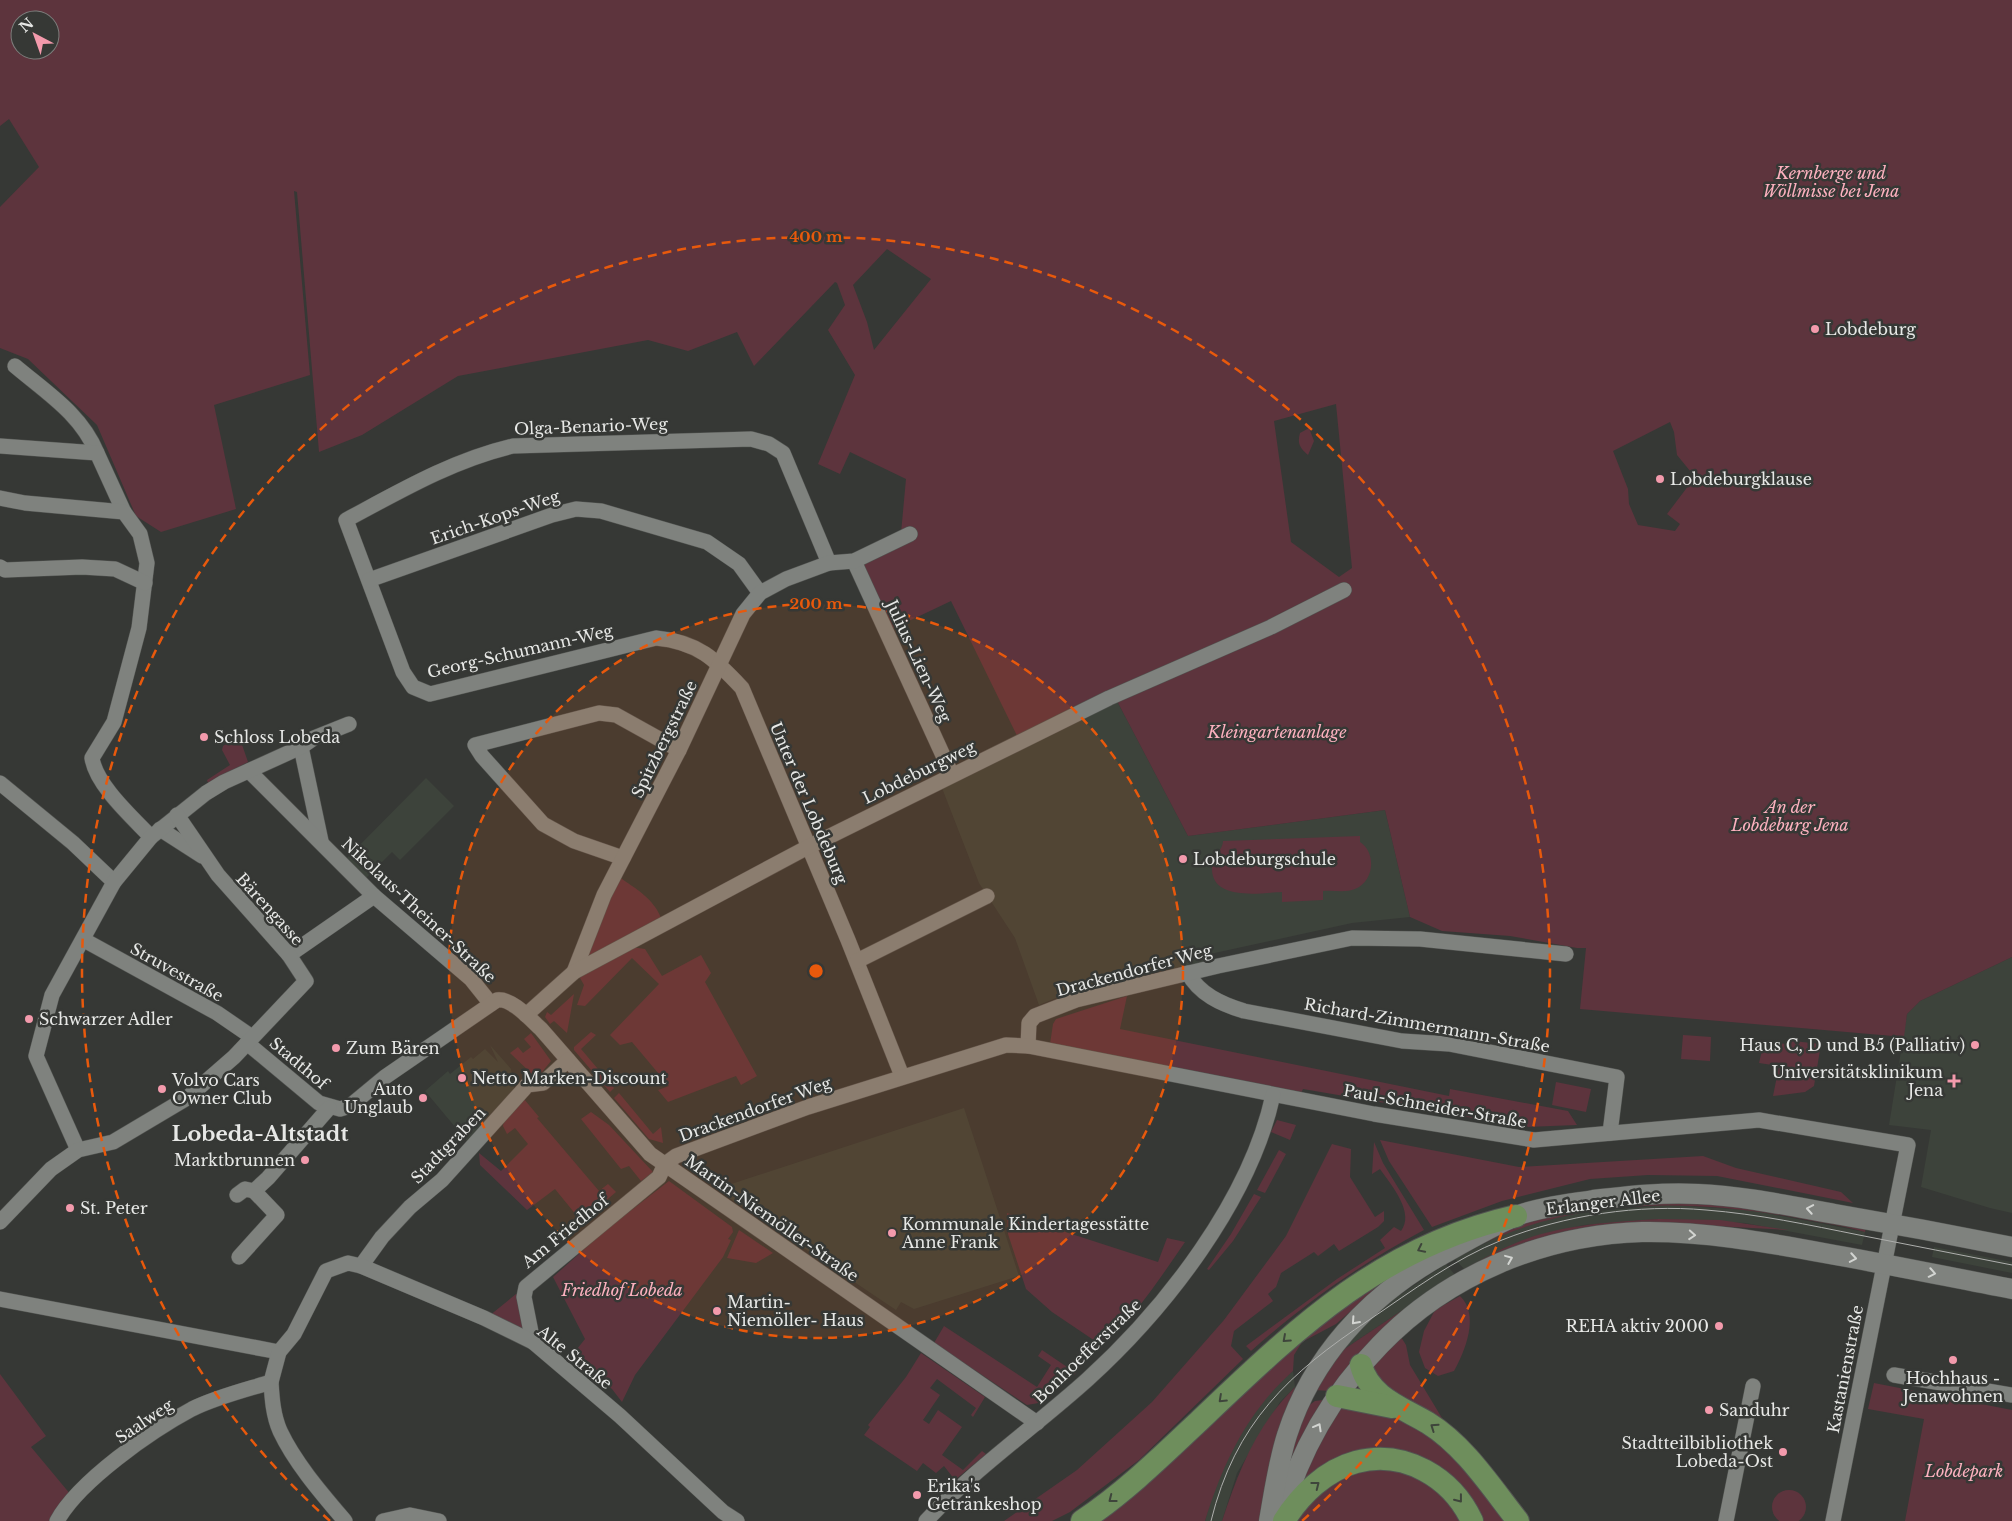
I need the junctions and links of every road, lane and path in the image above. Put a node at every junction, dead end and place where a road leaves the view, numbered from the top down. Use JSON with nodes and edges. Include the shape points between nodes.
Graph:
{"nodes":[{"id":1,"x":15,"y":366,"type":"dead end"},
{"id":2,"x":0,"y":446,"type":"edge"},
{"id":3,"x":97,"y":453,"type":"junction"},
{"id":4,"x":0,"y":498,"type":"edge"},
{"id":5,"x":124,"y":512,"type":"junction"},
{"id":6,"x":346,"y":520,"type":"joint"},
{"id":7,"x":910,"y":534,"type":"dead end"},
{"id":8,"x":854,"y":561,"type":"junction"},
{"id":9,"x":829,"y":563,"type":"junction"},
{"id":10,"x":0,"y":567,"type":"edge"},
{"id":11,"x":369,"y":580,"type":"junction"},
{"id":12,"x":144,"y":583,"type":"junction"},
{"id":13,"x":1344,"y":590,"type":"dead end"},
{"id":14,"x":760,"y":593,"type":"junction"},
{"id":15,"x":720,"y":664,"type":"junction"},
{"id":16,"x":349,"y":724,"type":"dead end"},
{"id":17,"x":301,"y":747,"type":"junction"},
{"id":18,"x":679,"y":750,"type":"junction"},
{"id":19,"x":249,"y":771,"type":"junction"},
{"id":20,"x":952,"y":776,"type":"junction"},
{"id":21,"x":0,"y":783,"type":"edge"},
{"id":22,"x":177,"y":814,"type":"junction"},
{"id":23,"x":155,"y":833,"type":"junction"},
{"id":24,"x":321,"y":841,"type":"junction"},
{"id":25,"x":808,"y":847,"type":"junction"},
{"id":26,"x":623,"y":858,"type":"junction"},
{"id":27,"x":207,"y":860,"type":"junction"},
{"id":28,"x":114,"y":882,"type":"junction"},
{"id":29,"x":374,"y":896,"type":"junction"},
{"id":30,"x":987,"y":896,"type":"dead end"},
{"id":31,"x":84,"y":940,"type":"junction"},
{"id":32,"x":1566,"y":954,"type":"dead end"},
{"id":33,"x":289,"y":955,"type":"junction"},
{"id":34,"x":857,"y":961,"type":"junction"},
{"id":35,"x":574,"y":972,"type":"junction"},
{"id":36,"x":1188,"y":973,"type":"junction"},
{"id":37,"x":491,"y":1004,"type":"junction"},
{"id":38,"x":526,"y":1015,"type":"junction"},
{"id":39,"x":250,"y":1040,"type":"junction"},
{"id":40,"x":1028,"y":1046,"type":"junction"},
{"id":41,"x":568,"y":1060,"type":"junction"},
{"id":42,"x":902,"y":1076,"type":"junction"},
{"id":43,"x":1273,"y":1095,"type":"junction"},
{"id":44,"x":329,"y":1108,"type":"junction"},
{"id":45,"x":1610,"y":1133,"type":"junction"},
{"id":46,"x":78,"y":1150,"type":"junction"},
{"id":47,"x":665,"y":1164,"type":"junction"},
{"id":48,"x":254,"y":1191,"type":"junction"},
{"id":49,"x":237,"y":1195,"type":"dead end"},
{"id":50,"x":1516,"y":1216,"type":"junction"},
{"id":51,"x":0,"y":1222,"type":"edge"},
{"id":52,"x":1892,"y":1223,"type":"junction"},
{"id":53,"x":2012,"y":1247,"type":"edge"},
{"id":54,"x":239,"y":1257,"type":"dead end"},
{"id":55,"x":1884,"y":1264,"type":"junction"},
{"id":56,"x":361,"y":1266,"type":"junction"},
{"id":57,"x":2012,"y":1289,"type":"edge"},
{"id":58,"x":0,"y":1299,"type":"edge"},
{"id":59,"x":533,"y":1342,"type":"junction"},
{"id":60,"x":279,"y":1352,"type":"junction"},
{"id":61,"x":1361,"y":1365,"type":"junction"},
{"id":62,"x":1894,"y":1375,"type":"dead end"},
{"id":63,"x":271,"y":1382,"type":"junction"},
{"id":64,"x":1753,"y":1386,"type":"dead end"},
{"id":65,"x":2012,"y":1395,"type":"edge"},
{"id":66,"x":1337,"y":1396,"type":"junction"},
{"id":67,"x":1302,"y":1397,"type":"junction"},
{"id":68,"x":1402,"y":1410,"type":"junction"},
{"id":69,"x":1037,"y":1423,"type":"junction"},
{"id":70,"x":57,"y":1521,"type":"edge"},
{"id":71,"x":345,"y":1521,"type":"edge"},
{"id":72,"x":383,"y":1521,"type":"edge"},
{"id":73,"x":439,"y":1521,"type":"edge"},
{"id":74,"x":736,"y":1521,"type":"edge"},
{"id":75,"x":926,"y":1521,"type":"edge"},
{"id":76,"x":1082,"y":1521,"type":"edge"},
{"id":77,"x":1270,"y":1521,"type":"edge"},
{"id":78,"x":1282,"y":1521,"type":"edge"},
{"id":79,"x":1472,"y":1521,"type":"edge"},
{"id":80,"x":1518,"y":1521,"type":"edge"},
{"id":81,"x":1726,"y":1521,"type":"edge"},
{"id":82,"x":1833,"y":1521,"type":"edge"}],
"edges":[{"from":1,"to":3,"type":"street","via":[[80,421],[90,434]]},
{"from":2,"to":3,"type":"street"},
{"from":3,"to":5,"type":"street"},
{"from":4,"to":5,"type":"street"},
{"from":5,"to":12,"type":"street","via":[[140,534],[147,563]]},
{"from":6,"to":9,"type":"street","name":"Olga-Benario-Weg","via":[[448,467],[513,446],[750,439],[783,453]]},
{"from":6,"to":11,"type":"street","name":"Georg-Schumann-Weg"},
{"from":7,"to":8,"type":"street","name":"Spitzbergstraße"},
{"from":8,"to":9,"type":"street","name":"Spitzbergstraße"},
{"from":8,"to":20,"type":"street","name":"Julius-Lien-Weg"},
{"from":9,"to":14,"type":"street","name":"Spitzbergstraße"},
{"from":10,"to":12,"type":"street","via":[[5,570],[115,569]]},
{"from":11,"to":14,"type":"street","name":"Erich-Kops-Weg","via":[[552,514],[576,509],[600,511],[707,542],[739,564]]},
{"from":11,"to":15,"type":"street","name":"Georg-Schumann-Weg","via":[[402,672],[413,687],[430,694],[656,638],[693,646]]},
{"from":12,"to":23,"type":"street","name":"Bärengasse","via":[[140,628],[120,704],[114,722],[92,758],[98,776],[112,795]]},
{"from":13,"to":20,"type":"street","name":"Lobdeburgweg","via":[[1271,627],[1109,698]]},
{"from":14,"to":15,"type":"street","name":"Spitzbergstraße","via":[[743,614]]},
{"from":15,"to":18,"type":"street","name":"Spitzbergstraße"},
{"from":15,"to":25,"type":"street","name":"Unter der Lobdeburg","via":[[742,688]]},
{"from":16,"to":17,"type":"street"},
{"from":17,"to":19,"type":"street"},
{"from":17,"to":24,"type":"street","name":"Nikolaus-Theiner-Straße"},
{"from":18,"to":26,"type":"street","name":"Spitzbergstraße"},
{"from":18,"to":26,"type":"street","via":[[608,713],[475,746],[543,824],[574,841]]},
{"from":19,"to":22,"type":"street","via":[[206,793]]},
{"from":19,"to":24,"type":"street","name":"Nikolaus-Theiner-Straße"},
{"from":20,"to":25,"type":"street","name":"Lobdeburgweg"},
{"from":21,"to":28,"type":"street","via":[[73,843]]},
{"from":22,"to":23,"type":"street"},
{"from":22,"to":27,"type":"street","name":"Bärengasse"},
{"from":23,"to":27,"type":"street","name":"Bärengasse"},
{"from":23,"to":28,"type":"street"},
{"from":24,"to":29,"type":"street","name":"Nikolaus-Theiner-Straße"},
{"from":25,"to":34,"type":"street","name":"Unter der Lobdeburg"},
{"from":25,"to":35,"type":"street","name":"Lobdeburgweg"},
{"from":26,"to":35,"type":"street","name":"Spitzbergstraße","via":[[587,934]]},
{"from":27,"to":33,"type":"street","name":"Bärengasse","via":[[242,905]]},
{"from":28,"to":31,"type":"street"},
{"from":29,"to":33,"type":"street"},
{"from":29,"to":37,"type":"street","name":"Nikolaus-Theiner-Straße","via":[[472,979]]},
{"from":30,"to":34,"type":"street"},
{"from":31,"to":39,"type":"street","name":"Struvestraße","via":[[217,1013]]},
{"from":31,"to":46,"type":"street","via":[[52,995],[36,1056]]},
{"from":32,"to":36,"type":"street","name":"Drackendorfer Weg","via":[[1420,939],[1352,938]]},
{"from":33,"to":39,"type":"street","name":"Bärengasse","via":[[306,981]]},
{"from":34,"to":42,"type":"street","name":"Unter der Lobdeburg"},
{"from":35,"to":38,"type":"street","name":"Lobdeburgweg"},
{"from":36,"to":40,"type":"street","name":"Drackendorfer Weg","via":[[1076,1000],[1035,1016],[1029,1023]]},
{"from":36,"to":45,"type":"street","name":"Richard-Zimmermann-Straße","via":[[1192,982],[1205,993],[1226,1006],[1244,1011],[1402,1041],[1449,1044],[1617,1077]]},
{"from":37,"to":38,"type":"street","name":"Martin-Niemöller-Straße","via":[[504,1000]]},
{"from":37,"to":44,"type":"street","via":[[385,1077],[350,1106]]},
{"from":38,"to":41,"type":"street","name":"Martin-Niemöller-Straße"},
{"from":39,"to":44,"type":"street","name":"Stadthof","via":[[319,1103]]},
{"from":39,"to":46,"type":"street","via":[[187,1098],[164,1114],[113,1142]]},
{"from":40,"to":42,"type":"street","name":"Drackendorfer Weg","via":[[996,1047]]},
{"from":40,"to":43,"type":"street","name":"Paul-Schneider-Straße"},
{"from":41,"to":47,"type":"street","name":"Martin-Niemöller-Straße","via":[[650,1154]]},
{"from":41,"to":56,"type":"street","name":"Stadtgraben","via":[[543,1083],[527,1085],[442,1180],[382,1237]]},
{"from":42,"to":47,"type":"street","name":"Drackendorfer Weg","via":[[684,1152]]},
{"from":43,"to":45,"type":"street","name":"Paul-Schneider-Straße","via":[[1526,1140]]},
{"from":43,"to":69,"type":"street","name":"Bonhoefferstraße","via":[[1260,1140],[1240,1184],[1189,1268],[1126,1342]]},
{"from":44,"to":48,"type":"street"},
{"from":45,"to":52,"type":"street","name":"Paul-Schneider-Straße","via":[[1760,1120],[1908,1145]]},
{"from":46,"to":51,"type":"street","via":[[51,1169]]},
{"from":47,"to":59,"type":"street","name":"Am Friedhof","via":[[659,1177],[526,1287],[524,1297]]},
{"from":47,"to":69,"type":"street","name":"Martin-Niemöller-Straße"},
{"from":48,"to":49,"type":"street","via":[[245,1189]]},
{"from":48,"to":54,"type":"street","via":[[277,1215]]},
{"from":52,"to":50,"type":"main road","name":"Erlanger Allee","one_way":true,"via":[[1765,1202],[1684,1194],[1645,1194],[1581,1202]]},
{"from":50,"to":67,"type":"main road","name":"Erlanger Allee","one_way":true,"via":[[1426,1264],[1376,1300],[1336,1342]]},
{"from":50,"to":76,"type":"main road","one_way":true,"via":[[1442,1238],[1348,1290],[1288,1337],[1140,1475]]},
{"from":52,"to":53,"type":"main road","name":"Erlanger Allee"},
{"from":52,"to":55,"type":"street","name":"Kastanienstraße"},
{"from":55,"to":57,"type":"main road","name":"Erlanger Allee","one_way":true},
{"from":61,"to":55,"type":"main road","name":"Erlanger Allee","one_way":true,"via":[[1403,1323],[1459,1283],[1530,1251],[1586,1238],[1643,1232],[1705,1236],[1748,1240]]},
{"from":55,"to":82,"type":"street","name":"Kastanienstraße"},
{"from":56,"to":59,"type":"street","name":"Alte Straße"},
{"from":56,"to":60,"type":"street","via":[[348,1263],[326,1271],[294,1334]]},
{"from":58,"to":60,"type":"street"},
{"from":59,"to":74,"type":"street","name":"Alte Straße"},
{"from":60,"to":63,"type":"street"},
{"from":61,"to":66,"type":"main road","name":"Erlanger Allee"},
{"from":61,"to":68,"type":"main road","via":[[1370,1385]]},
{"from":62,"to":65,"type":"street"},
{"from":63,"to":70,"type":"street","name":"Saalweg","via":[[193,1409],[148,1437],[92,1480]]},
{"from":63,"to":71,"type":"street","via":[[280,1430],[306,1473]]},
{"from":64,"to":81,"type":"street"},
{"from":66,"to":67,"type":"main road"},
{"from":66,"to":68,"type":"main road"},
{"from":78,"to":66,"type":"main road","name":"Erlanger Allee","one_way":true,"via":[[1302,1458]]},
{"from":67,"to":77,"type":"main road","name":"Erlanger Allee","via":[[1282,1455]]},
{"from":80,"to":68,"type":"main road","one_way":true,"via":[[1462,1451],[1427,1422]]},
{"from":69,"to":75,"type":"street","name":"Bonhoefferstraße","via":[[954,1491]]},
{"from":72,"to":73,"type":"street","via":[[410,1516]]},
{"from":78,"to":79,"type":"main road","one_way":true,"via":[[1320,1481],[1342,1467],[1370,1460],[1400,1462],[1435,1475],[1458,1497]]}]}
